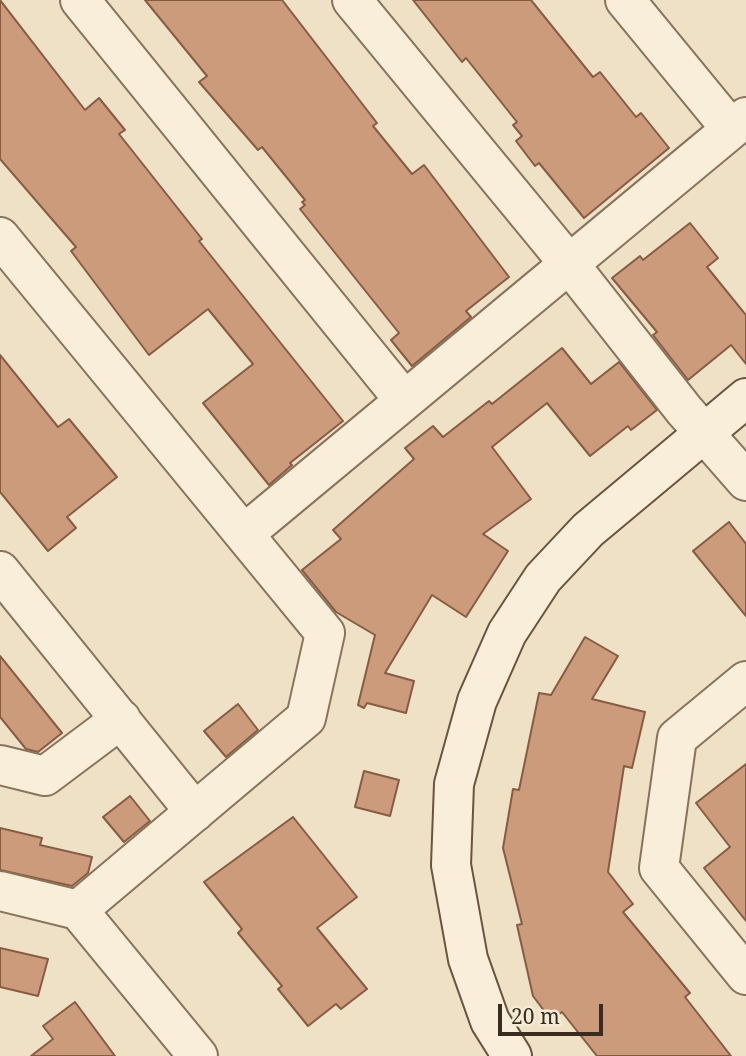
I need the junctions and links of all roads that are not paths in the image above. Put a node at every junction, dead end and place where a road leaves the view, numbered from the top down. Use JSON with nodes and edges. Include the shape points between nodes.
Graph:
{"nodes":[{"id":1,"x":80,"y":0,"type":"edge"},
{"id":2,"x":352,"y":0,"type":"edge"},
{"id":3,"x":625,"y":0,"type":"edge"},
{"id":4,"x":738,"y":123,"type":"edge"},
{"id":5,"x":0,"y":237,"type":"edge"},
{"id":6,"x":570,"y":265,"type":"junction"},
{"id":7,"x":746,"y":398,"type":"edge"},
{"id":8,"x":404,"y":400,"type":"junction"},
{"id":9,"x":704,"y":433,"type":"junction"},
{"id":10,"x":746,"y":481,"type":"edge"},
{"id":11,"x":244,"y":534,"type":"junction"},
{"id":12,"x":0,"y":571,"type":"edge"},
{"id":13,"x":746,"y":681,"type":"edge"},
{"id":14,"x":121,"y":719,"type":"junction"},
{"id":15,"x":0,"y":765,"type":"edge"},
{"id":16,"x":195,"y":812,"type":"junction"},
{"id":17,"x":0,"y":891,"type":"edge"},
{"id":18,"x":78,"y":910,"type":"junction"},
{"id":19,"x":746,"y":975,"type":"edge"},
{"id":20,"x":198,"y":1056,"type":"edge"},
{"id":21,"x":512,"y":1056,"type":"edge"}],
"edges":[{"from":1,"to":8,"type":"street"},
{"from":2,"to":6,"type":"street"},
{"from":3,"to":4,"type":"street"},
{"from":4,"to":6,"type":"street"},
{"from":5,"to":11,"type":"street"},
{"from":6,"to":8,"type":"street"},
{"from":6,"to":9,"type":"street"},
{"from":7,"to":9,"type":"street"},
{"from":8,"to":11,"type":"street"},
{"from":9,"to":10,"type":"street"},
{"from":9,"to":21,"type":"street","via":[[588,530],[543,578],[507,633],[477,701],[454,784],[451,865],[468,958],[490,1021]]},
{"from":11,"to":16,"type":"street","via":[[325,633],[306,719]]},
{"from":12,"to":14,"type":"street"},
{"from":13,"to":19,"type":"street","via":[[677,738],[659,869]]},
{"from":14,"to":15,"type":"street","via":[[44,776]]},
{"from":14,"to":16,"type":"street"},
{"from":16,"to":18,"type":"street"},
{"from":17,"to":18,"type":"street"},
{"from":18,"to":20,"type":"street"}]}
